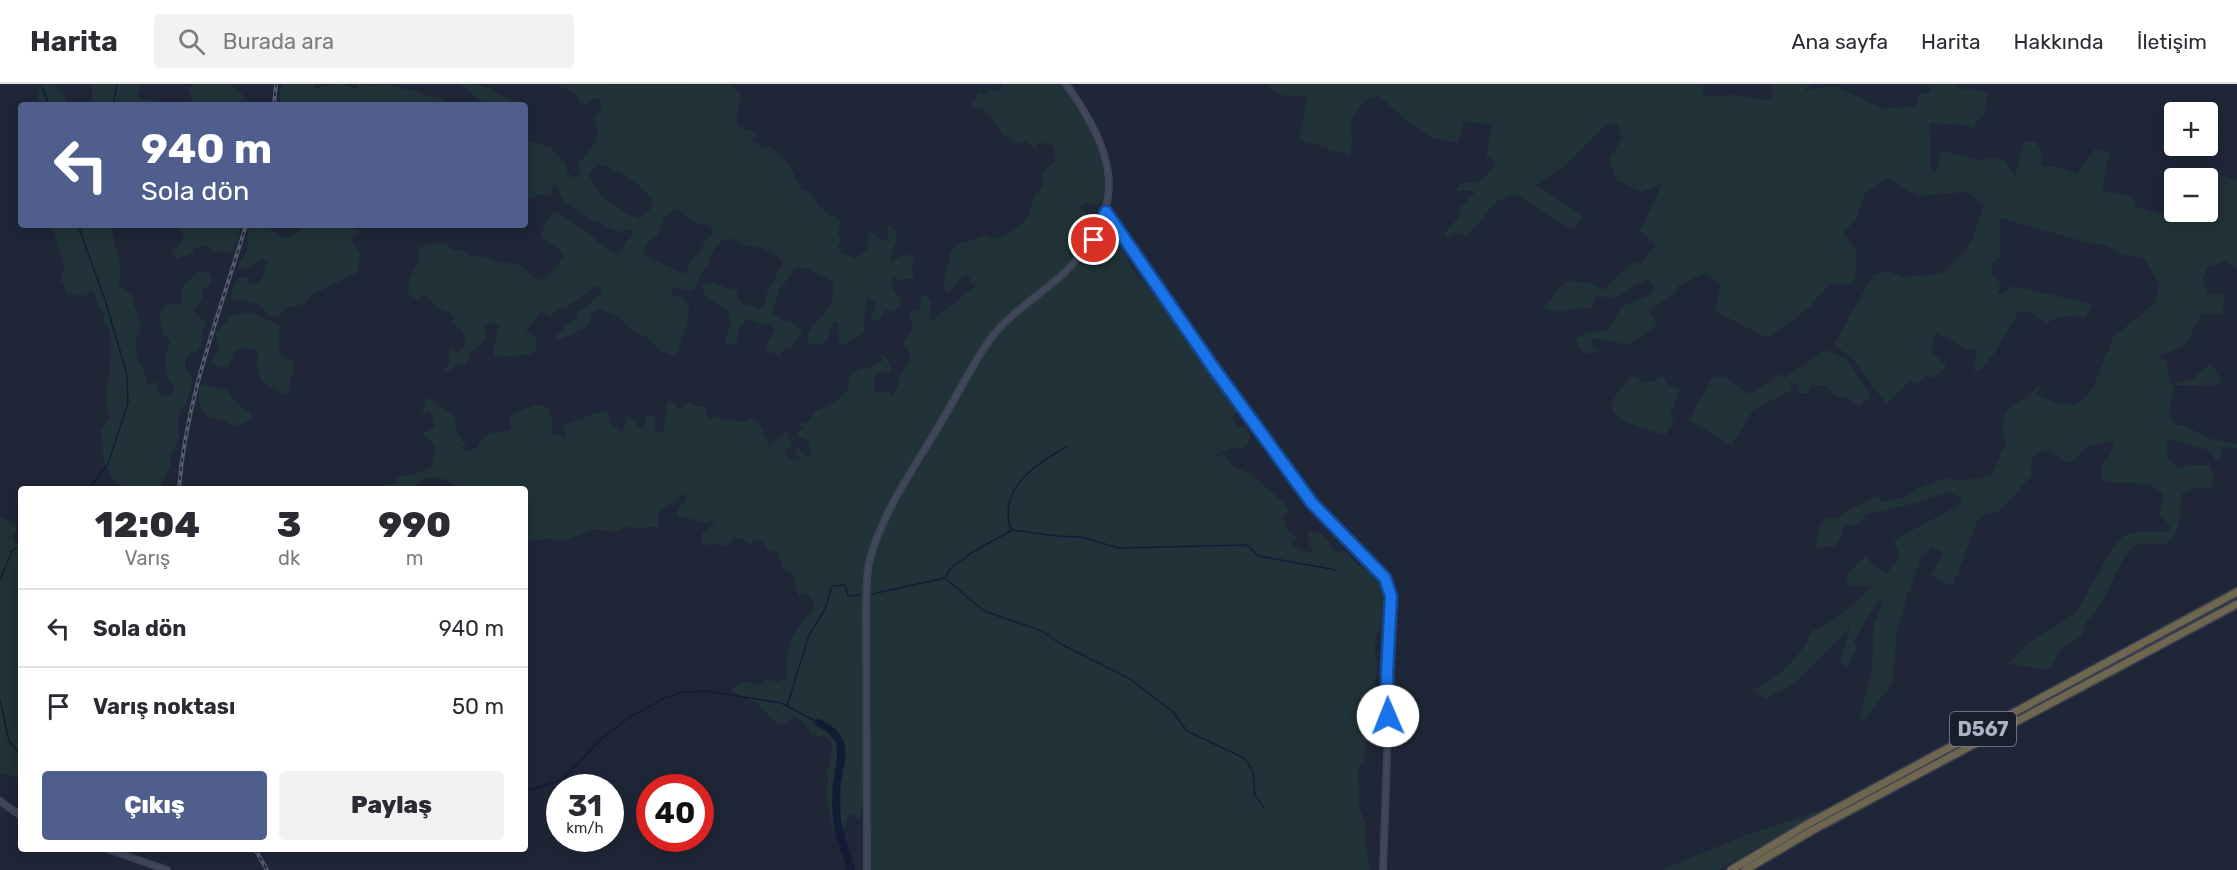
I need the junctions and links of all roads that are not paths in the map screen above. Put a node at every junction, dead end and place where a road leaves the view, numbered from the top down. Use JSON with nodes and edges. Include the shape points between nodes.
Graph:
{"nodes":[{"id":1,"x":1066,"y":84,"type":"edge"},
{"id":2,"x":1106,"y":212,"type":"junction"},
{"id":3,"x":2237,"y":591,"type":"edge"},
{"id":4,"x":2237,"y":604,"type":"edge"},
{"id":5,"x":0,"y":801,"type":"edge"},
{"id":6,"x":18,"y":814,"type":"edge"},
{"id":7,"x":116,"y":852,"type":"edge"},
{"id":8,"x":167,"y":870,"type":"edge"},
{"id":9,"x":867,"y":870,"type":"edge"},
{"id":10,"x":1383,"y":870,"type":"edge"},
{"id":11,"x":1731,"y":870,"type":"edge"},
{"id":12,"x":1745,"y":870,"type":"edge"}],
"edges":[{"from":1,"to":2,"type":"street","via":[[1084,109],[1101,146],[1110,175]]},
{"from":2,"to":9,"type":"street","via":[[1094,240],[994,335],[881,526],[868,565],[866,604]]},
{"from":2,"to":10,"type":"street","via":[[1312,503],[1385,578],[1391,596]]},
{"from":3,"to":11,"type":"highway","number":"D567","via":[[1806,825]]},
{"from":4,"to":12,"type":"highway","number":"D567","via":[[1823,824]]},
{"from":5,"to":6,"type":"street"},
{"from":7,"to":8,"type":"street"}]}
